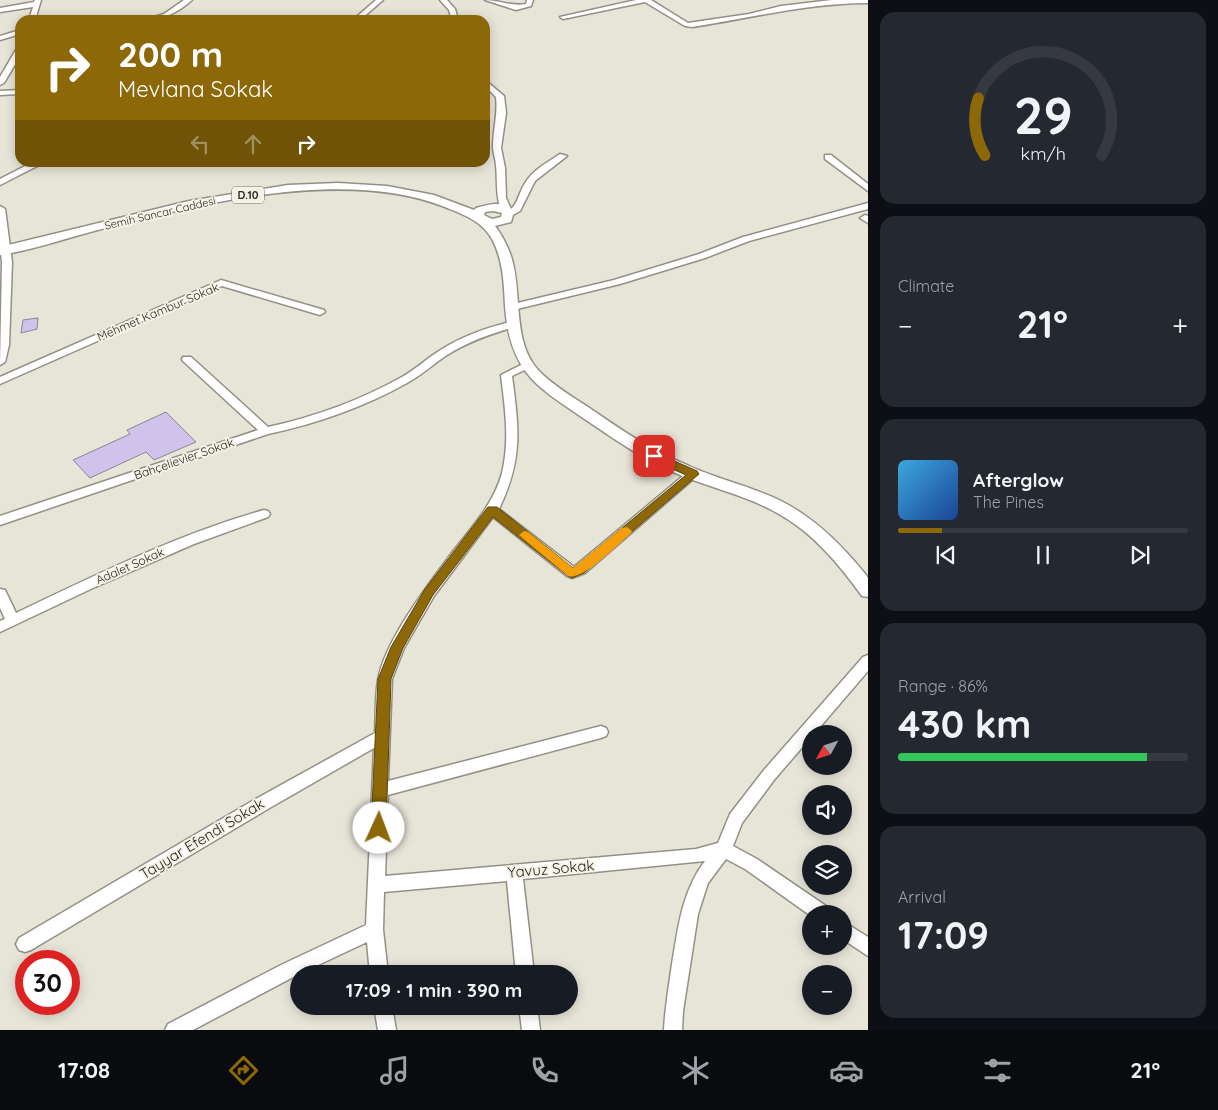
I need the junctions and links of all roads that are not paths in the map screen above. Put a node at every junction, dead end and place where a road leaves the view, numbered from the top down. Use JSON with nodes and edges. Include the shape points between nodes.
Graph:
{"nodes":[{"id":1,"x":189,"y":0,"type":"edge"},
{"id":2,"x":380,"y":0,"type":"edge"},
{"id":3,"x":443,"y":0,"type":"edge"},
{"id":4,"x":488,"y":0,"type":"edge"},
{"id":5,"x":530,"y":0,"type":"edge"},
{"id":6,"x":646,"y":0,"type":"edge"},
{"id":7,"x":868,"y":1,"type":"edge"},
{"id":8,"x":37,"y":2,"type":"edge"},
{"id":9,"x":0,"y":10,"type":"edge"},
{"id":10,"x":33,"y":15,"type":"edge"},
{"id":11,"x":166,"y":15,"type":"edge"},
{"id":12,"x":362,"y":15,"type":"edge"},
{"id":13,"x":454,"y":15,"type":"edge"},
{"id":14,"x":563,"y":17,"type":"dead end"},
{"id":15,"x":15,"y":34,"type":"edge"},
{"id":16,"x":0,"y":38,"type":"edge"},
{"id":17,"x":15,"y":58,"type":"edge"},
{"id":18,"x":0,"y":82,"type":"edge"},
{"id":19,"x":490,"y":87,"type":"edge"},
{"id":20,"x":15,"y":92,"type":"edge"},
{"id":21,"x":0,"y":93,"type":"edge"},
{"id":22,"x":564,"y":156,"type":"dead end"},
{"id":23,"x":828,"y":157,"type":"dead end"},
{"id":24,"x":32,"y":167,"type":"edge"},
{"id":25,"x":0,"y":182,"type":"edge"},
{"id":26,"x":868,"y":188,"type":"edge"},
{"id":27,"x":429,"y":196,"type":"junction"},
{"id":28,"x":502,"y":198,"type":"junction"},
{"id":29,"x":868,"y":206,"type":"edge"},
{"id":30,"x":490,"y":207,"type":"junction"},
{"id":31,"x":0,"y":209,"type":"edge"},
{"id":32,"x":508,"y":215,"type":"junction"},
{"id":33,"x":482,"y":219,"type":"junction"},
{"id":34,"x":70,"y":233,"type":"junction"},
{"id":35,"x":3,"y":250,"type":"edge"},
{"id":36,"x":504,"y":254,"type":"junction"},
{"id":37,"x":2,"y":298,"type":"edge"},
{"id":38,"x":513,"y":307,"type":"junction"},
{"id":39,"x":320,"y":312,"type":"dead end"},
{"id":40,"x":514,"y":324,"type":"junction"},
{"id":41,"x":187,"y":359,"type":"dead end"},
{"id":42,"x":0,"y":362,"type":"edge"},
{"id":43,"x":526,"y":365,"type":"junction"},
{"id":44,"x":0,"y":381,"type":"edge"},
{"id":45,"x":266,"y":431,"type":"junction"},
{"id":46,"x":693,"y":474,"type":"junction"},
{"id":47,"x":492,"y":510,"type":"junction"},
{"id":48,"x":264,"y":514,"type":"dead end"},
{"id":49,"x":0,"y":521,"type":"edge"},
{"id":50,"x":868,"y":591,"type":"edge"},
{"id":51,"x":0,"y":594,"type":"edge"},
{"id":52,"x":13,"y":621,"type":"junction"},
{"id":53,"x":0,"y":627,"type":"edge"},
{"id":54,"x":868,"y":661,"type":"edge"},
{"id":55,"x":601,"y":732,"type":"dead end"},
{"id":56,"x":381,"y":736,"type":"junction"},
{"id":57,"x":380,"y":790,"type":"junction"},
{"id":58,"x":724,"y":849,"type":"junction"},
{"id":59,"x":514,"y":873,"type":"junction"},
{"id":60,"x":376,"y":885,"type":"junction"},
{"id":61,"x":810,"y":905,"type":"edge"},
{"id":62,"x":374,"y":930,"type":"junction"},
{"id":63,"x":852,"y":936,"type":"edge"},
{"id":64,"x":25,"y":944,"type":"dead end"},
{"id":65,"x":868,"y":948,"type":"edge"},
{"id":66,"x":378,"y":965,"type":"edge"},
{"id":67,"x":524,"y":965,"type":"edge"},
{"id":68,"x":384,"y":1015,"type":"edge"},
{"id":69,"x":529,"y":1015,"type":"edge"},
{"id":70,"x":174,"y":1030,"type":"edge"},
{"id":71,"x":387,"y":1030,"type":"edge"},
{"id":72,"x":531,"y":1030,"type":"edge"},
{"id":73,"x":673,"y":1030,"type":"edge"}],
"edges":[{"from":1,"to":11,"type":"street"},
{"from":2,"to":12,"type":"street"},
{"from":3,"to":13,"type":"street"},
{"from":4,"to":5,"type":"street","via":[[516,8],[529,5]]},
{"from":6,"to":7,"type":"street","via":[[687,25],[781,8],[842,0]]},
{"from":6,"to":14,"type":"street"},
{"from":8,"to":9,"type":"street"},
{"from":8,"to":10,"type":"street"},
{"from":15,"to":16,"type":"street"},
{"from":17,"to":18,"type":"street"},
{"from":19,"to":28,"type":"street","via":[[500,96],[502,108],[497,139]]},
{"from":20,"to":21,"type":"street"},
{"from":22,"to":32,"type":"street","via":[[536,174],[521,203]]},
{"from":23,"to":26,"type":"street"},
{"from":24,"to":25,"type":"street"},
{"from":27,"to":30,"type":"main road","name":"Semih Sancar Caddesi","number":"D.10"},
{"from":27,"to":33,"type":"main road","name":"Semih Sancar Caddesi","number":"D.10"},
{"from":27,"to":34,"type":"main road","name":"Semih Sancar Caddesi","number":"D.10","via":[[367,187],[324,187],[241,195],[179,206]]},
{"from":28,"to":30,"type":"street"},
{"from":28,"to":32,"type":"street"},
{"from":29,"to":38,"type":"street","via":[[746,239],[616,282]]},
{"from":30,"to":32,"type":"main road","name":"Semih Sancar Caddesi","number":"D.10","via":[[502,208]]},
{"from":30,"to":33,"type":"main road","via":[[478,212]]},
{"from":31,"to":35,"type":"street"},
{"from":32,"to":33,"type":"main road","via":[[496,223]]},
{"from":32,"to":36,"type":"main road","via":[[508,243]]},
{"from":33,"to":36,"type":"main road","via":[[496,233]]},
{"from":34,"to":35,"type":"main road","name":"Semih Sancar Caddesi","number":"D.10"},
{"from":34,"to":35,"type":"main road","name":"Semih Sancar Caddesi","number":"D.10","via":[[18,253]]},
{"from":35,"to":37,"type":"street","via":[[7,287]]},
{"from":36,"to":38,"type":"main road"},
{"from":37,"to":42,"type":"street","via":[[4,345]]},
{"from":38,"to":40,"type":"main road"},
{"from":39,"to":44,"type":"street","name":"Mehmet Kambur Sokak","via":[[221,283]]},
{"from":40,"to":43,"type":"main road"},
{"from":40,"to":45,"type":"street","name":"Bahçelievler Sokak","via":[[487,331],[374,394],[284,428]]},
{"from":41,"to":45,"type":"street"},
{"from":43,"to":46,"type":"main road","via":[[546,386],[639,449]]},
{"from":43,"to":47,"type":"street","via":[[506,375],[514,438],[512,462]]},
{"from":45,"to":49,"type":"street","name":"Bahçelievler Sokak"},
{"from":46,"to":47,"type":"street","via":[[580,570],[572,573]]},
{"from":46,"to":50,"type":"main road","via":[[783,509],[817,532],[844,559]]},
{"from":47,"to":56,"type":"street","via":[[429,592],[397,647],[384,685]]},
{"from":48,"to":52,"type":"street","name":"Adalet Sokak","via":[[189,540]]},
{"from":51,"to":52,"type":"street"},
{"from":52,"to":53,"type":"street","name":"Adalet Sokak"},
{"from":54,"to":58,"type":"street","via":[[769,775],[736,819]]},
{"from":55,"to":57,"type":"street"},
{"from":56,"to":57,"type":"street"},
{"from":56,"to":64,"type":"street","name":"Tayyar Efendi Sokak"},
{"from":57,"to":60,"type":"street"},
{"from":58,"to":59,"type":"street","name":"Yavuz Sokak","via":[[696,856]]},
{"from":58,"to":61,"type":"street"},
{"from":58,"to":73,"type":"street","via":[[701,879],[689,914]]},
{"from":59,"to":60,"type":"street","name":"Yavuz Sokak"},
{"from":59,"to":67,"type":"street"},
{"from":60,"to":62,"type":"street"},
{"from":62,"to":66,"type":"street"},
{"from":62,"to":70,"type":"street"},
{"from":63,"to":65,"type":"street"},
{"from":68,"to":71,"type":"street"},
{"from":69,"to":72,"type":"street"}]}
